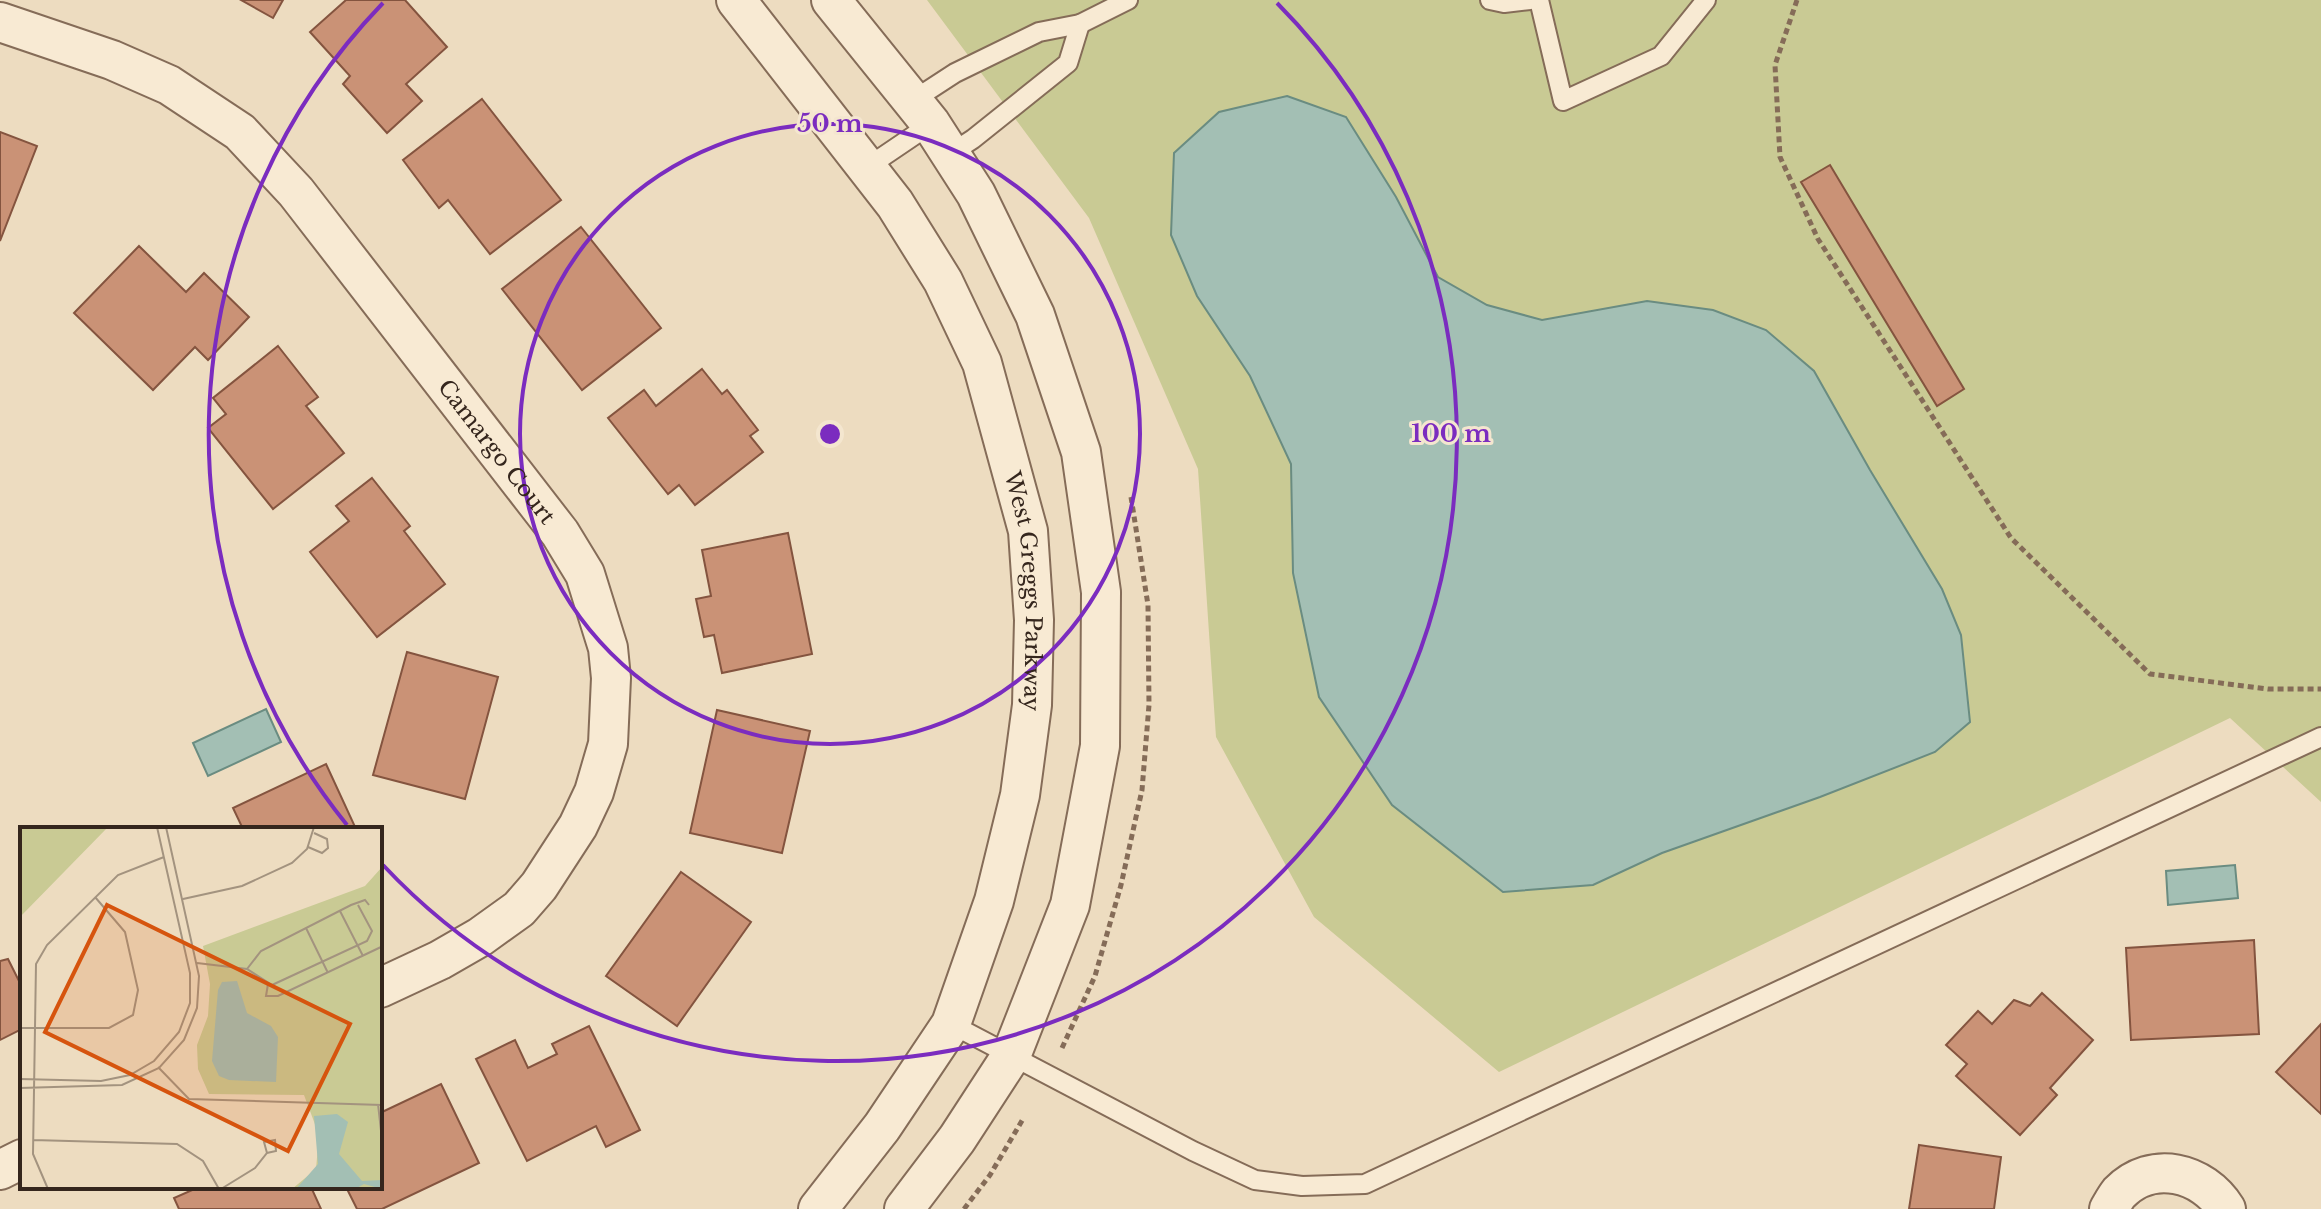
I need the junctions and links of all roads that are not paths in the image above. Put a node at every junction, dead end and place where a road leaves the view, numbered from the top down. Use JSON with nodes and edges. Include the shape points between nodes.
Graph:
{"nodes":[{"id":1,"x":736,"y":0,"type":"edge"},
{"id":2,"x":831,"y":0,"type":"edge"},
{"id":3,"x":1128,"y":0,"type":"edge"},
{"id":4,"x":1490,"y":0,"type":"edge"},
{"id":5,"x":1530,"y":0,"type":"edge"},
{"id":6,"x":1539,"y":0,"type":"edge"},
{"id":7,"x":1706,"y":0,"type":"edge"},
{"id":8,"x":0,"y":22,"type":"edge"},
{"id":9,"x":1080,"y":24,"type":"junction"},
{"id":10,"x":931,"y":126,"type":"junction"},
{"id":11,"x":866,"y":168,"type":"junction"},
{"id":12,"x":2321,"y":737,"type":"edge"},
{"id":13,"x":382,"y":987,"type":"edge"},
{"id":14,"x":951,"y":1024,"type":"junction"},
{"id":15,"x":1011,"y":1056,"type":"junction"},
{"id":16,"x":20,"y":1160,"type":"edge"},
{"id":17,"x":0,"y":1170,"type":"edge"},
{"id":18,"x":818,"y":1209,"type":"edge"},
{"id":19,"x":904,"y":1209,"type":"edge"},
{"id":20,"x":2109,"y":1209,"type":"edge"},
{"id":21,"x":2226,"y":1209,"type":"edge"}],
"edges":[{"from":1,"to":11,"type":"street","name":"West Greggs Parkway"},
{"from":2,"to":10,"type":"street"},
{"from":3,"to":9,"type":"lane"},
{"from":4,"to":5,"type":"lane"},
{"from":6,"to":7,"type":"lane","via":[[1563,101],[1661,56]]},
{"from":8,"to":13,"type":"street","name":"Camargo Court","via":[[169,85],[240,132],[296,192],[560,533],[585,574],[608,648],[611,678],[608,744],[578,826],[519,909],[440,960]]},
{"from":9,"to":10,"type":"lane","via":[[1039,32],[955,73]]},
{"from":9,"to":10,"type":"lane","via":[[1068,63],[973,139]]},
{"from":10,"to":11,"type":"lane"},
{"from":10,"to":15,"type":"street","via":[[976,194],[1035,315],[1081,452],[1101,592],[1100,746],[1070,905]]},
{"from":11,"to":14,"type":"street","name":"West Greggs Parkway","via":[[943,281],[982,363],[1028,531],[1032,705],[1020,795],[994,901]]},
{"from":12,"to":15,"type":"lane","via":[[1365,1184],[1302,1186],[1255,1180]]},
{"from":14,"to":15,"type":"lane"},
{"from":14,"to":18,"type":"street","name":"West Greggs Parkway","via":[[882,1127]]},
{"from":15,"to":19,"type":"street"},
{"from":16,"to":17,"type":"street"},
{"from":20,"to":21,"type":"street","via":[[2136,1180],[2157,1174],[2180,1174],[2201,1182]]}]}
